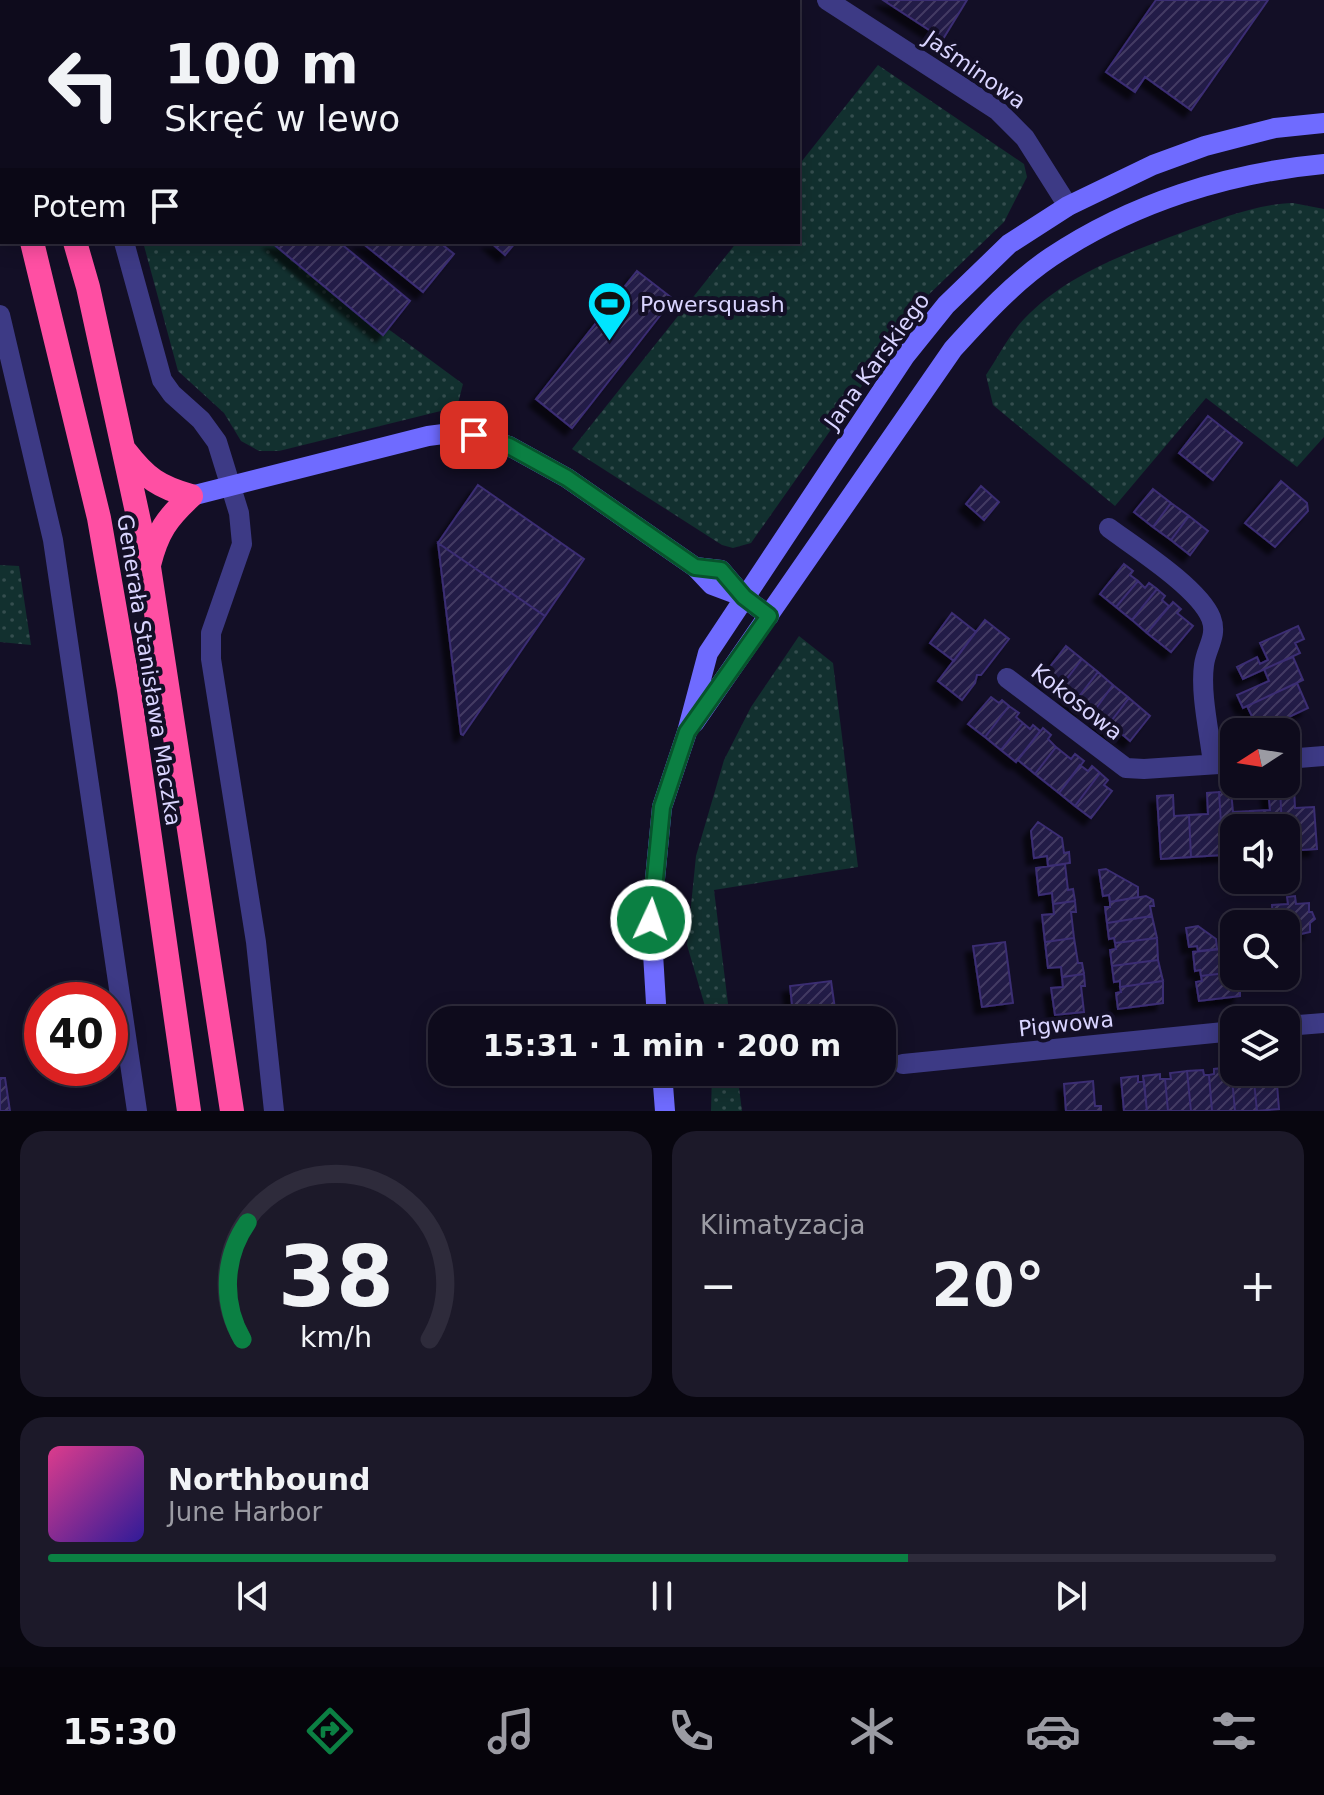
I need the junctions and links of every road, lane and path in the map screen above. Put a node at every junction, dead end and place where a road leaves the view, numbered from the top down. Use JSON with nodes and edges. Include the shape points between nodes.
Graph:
{"nodes":[{"id":1,"x":827,"y":0,"type":"edge"},
{"id":2,"x":1324,"y":123,"type":"edge"},
{"id":3,"x":1324,"y":164,"type":"edge"},
{"id":4,"x":1153,"y":165,"type":"junction"},
{"id":5,"x":1163,"y":200,"type":"junction"},
{"id":6,"x":1068,"y":206,"type":"junction"},
{"id":7,"x":32,"y":244,"type":"edge"},
{"id":8,"x":76,"y":244,"type":"edge"},
{"id":9,"x":125,"y":244,"type":"edge"},
{"id":10,"x":0,"y":315,"type":"edge"},
{"id":11,"x":125,"y":452,"type":"junction"},
{"id":12,"x":231,"y":487,"type":"junction"},
{"id":13,"x":191,"y":496,"type":"junction"},
{"id":14,"x":1109,"y":528,"type":"dead end"},
{"id":15,"x":149,"y":567,"type":"junction"},
{"id":16,"x":744,"y":597,"type":"junction"},
{"id":17,"x":769,"y":616,"type":"junction"},
{"id":18,"x":1007,"y":678,"type":"dead end"},
{"id":19,"x":687,"y":732,"type":"junction"},
{"id":20,"x":1324,"y":756,"type":"edge"},
{"id":21,"x":1300,"y":758,"type":"edge"},
{"id":22,"x":1213,"y":764,"type":"junction"},
{"id":23,"x":1220,"y":764,"type":"edge"},
{"id":24,"x":656,"y":1006,"type":"edge"},
{"id":25,"x":1324,"y":1023,"type":"edge"},
{"id":26,"x":1300,"y":1025,"type":"edge"},
{"id":27,"x":1220,"y":1032,"type":"edge"},
{"id":28,"x":903,"y":1064,"type":"dead end"},
{"id":29,"x":663,"y":1086,"type":"edge"},
{"id":30,"x":137,"y":1111,"type":"edge"},
{"id":31,"x":189,"y":1111,"type":"edge"},
{"id":32,"x":232,"y":1111,"type":"edge"},
{"id":33,"x":274,"y":1111,"type":"edge"},
{"id":34,"x":665,"y":1111,"type":"edge"}],
"edges":[{"from":1,"to":6,"type":"street","name":"Jaśminowa","via":[[997,110],[1025,138]]},
{"from":2,"to":4,"type":"street","name":"Jana Karskiego","via":[[1275,128]]},
{"from":3,"to":5,"type":"street","name":"Jana Karskiego","via":[[1217,182]]},
{"from":4,"to":5,"type":"street"},
{"from":4,"to":6,"type":"street","name":"Jana Karskiego"},
{"from":5,"to":17,"type":"street","name":"Jana Karskiego","via":[[1118,217],[1050,258],[978,321],[953,349]]},
{"from":6,"to":16,"type":"street","name":"Jana Karskiego","via":[[1009,244],[946,305],[905,356]]},
{"from":7,"to":31,"type":"highway","name":"Generała Stanisława Maczka","via":[[99,518]]},
{"from":8,"to":11,"type":"highway","name":"Generała Stanisława Maczka"},
{"from":9,"to":12,"type":"street","via":[[162,380],[217,442]]},
{"from":10,"to":30,"type":"street","via":[[53,540]]},
{"from":11,"to":13,"type":"highway","via":[[165,489]]},
{"from":11,"to":15,"type":"highway","name":"Generała Stanisława Maczka"},
{"from":12,"to":13,"type":"street"},
{"from":12,"to":16,"type":"street","via":[[428,436],[474,435],[509,446],[567,478],[695,567],[712,585]]},
{"from":12,"to":33,"type":"street","via":[[242,544],[214,623],[211,659],[256,942]]},
{"from":13,"to":15,"type":"highway","via":[[170,515],[155,540]]},
{"from":14,"to":22,"type":"street","via":[[1184,585],[1212,620],[1203,679]]},
{"from":15,"to":32,"type":"highway","name":"Generała Stanisława Maczka"},
{"from":16,"to":17,"type":"street"},
{"from":16,"to":19,"type":"street","name":"Jana Karskiego","via":[[708,653]]},
{"from":17,"to":19,"type":"street","name":"Jana Karskiego"},
{"from":18,"to":22,"type":"street","name":"Kokosowa","via":[[1126,768]]},
{"from":19,"to":24,"type":"street","name":"Jana Karskiego","via":[[662,807],[653,873]]},
{"from":20,"to":21,"type":"street"},
{"from":22,"to":23,"type":"street","name":"Kokosowa"},
{"from":25,"to":26,"type":"street"},
{"from":27,"to":28,"type":"street","name":"Pigwowa"},
{"from":29,"to":34,"type":"street"}]}
